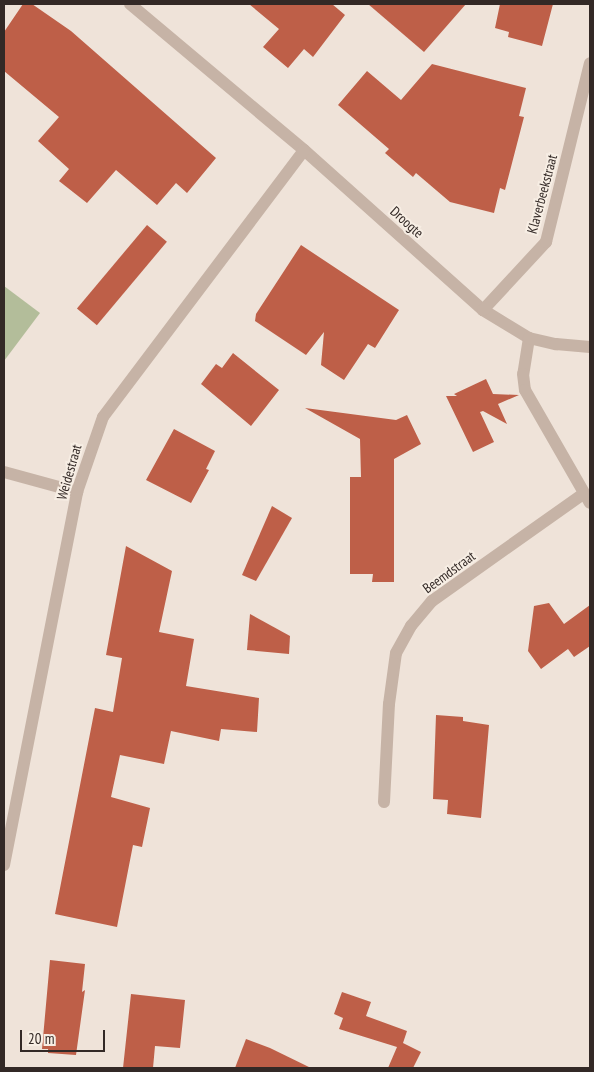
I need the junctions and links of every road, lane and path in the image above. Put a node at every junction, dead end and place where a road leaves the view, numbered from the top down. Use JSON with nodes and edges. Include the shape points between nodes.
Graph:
{"nodes":[{"id":1,"x":130,"y":4,"type":"edge"},
{"id":2,"x":590,"y":64,"type":"edge"},
{"id":3,"x":304,"y":150,"type":"junction"},
{"id":4,"x":483,"y":310,"type":"junction"},
{"id":5,"x":529,"y":338,"type":"junction"},
{"id":6,"x":590,"y":347,"type":"edge"},
{"id":7,"x":4,"y":472,"type":"edge"},
{"id":8,"x":77,"y":492,"type":"junction"},
{"id":9,"x":587,"y":498,"type":"edge"},
{"id":10,"x":384,"y":802,"type":"dead end"},
{"id":11,"x":4,"y":865,"type":"edge"}],
"edges":[{"from":1,"to":3,"type":"street","name":"Droogte"},
{"from":2,"to":4,"type":"street","name":"Klaverbeekstraat","via":[[546,242]]},
{"from":3,"to":4,"type":"street","name":"Droogte"},
{"from":3,"to":8,"type":"street","name":"Weidestraat","via":[[103,417]]},
{"from":4,"to":5,"type":"street","name":"Droogte"},
{"from":5,"to":6,"type":"street","name":"Droogte"},
{"from":5,"to":9,"type":"street","via":[[523,374],[526,390]]},
{"from":7,"to":8,"type":"street"},
{"from":8,"to":11,"type":"street","name":"Weidestraat"},
{"from":9,"to":10,"type":"street","name":"Beemdstraat","via":[[432,602],[411,626],[396,653],[389,704]]}]}
